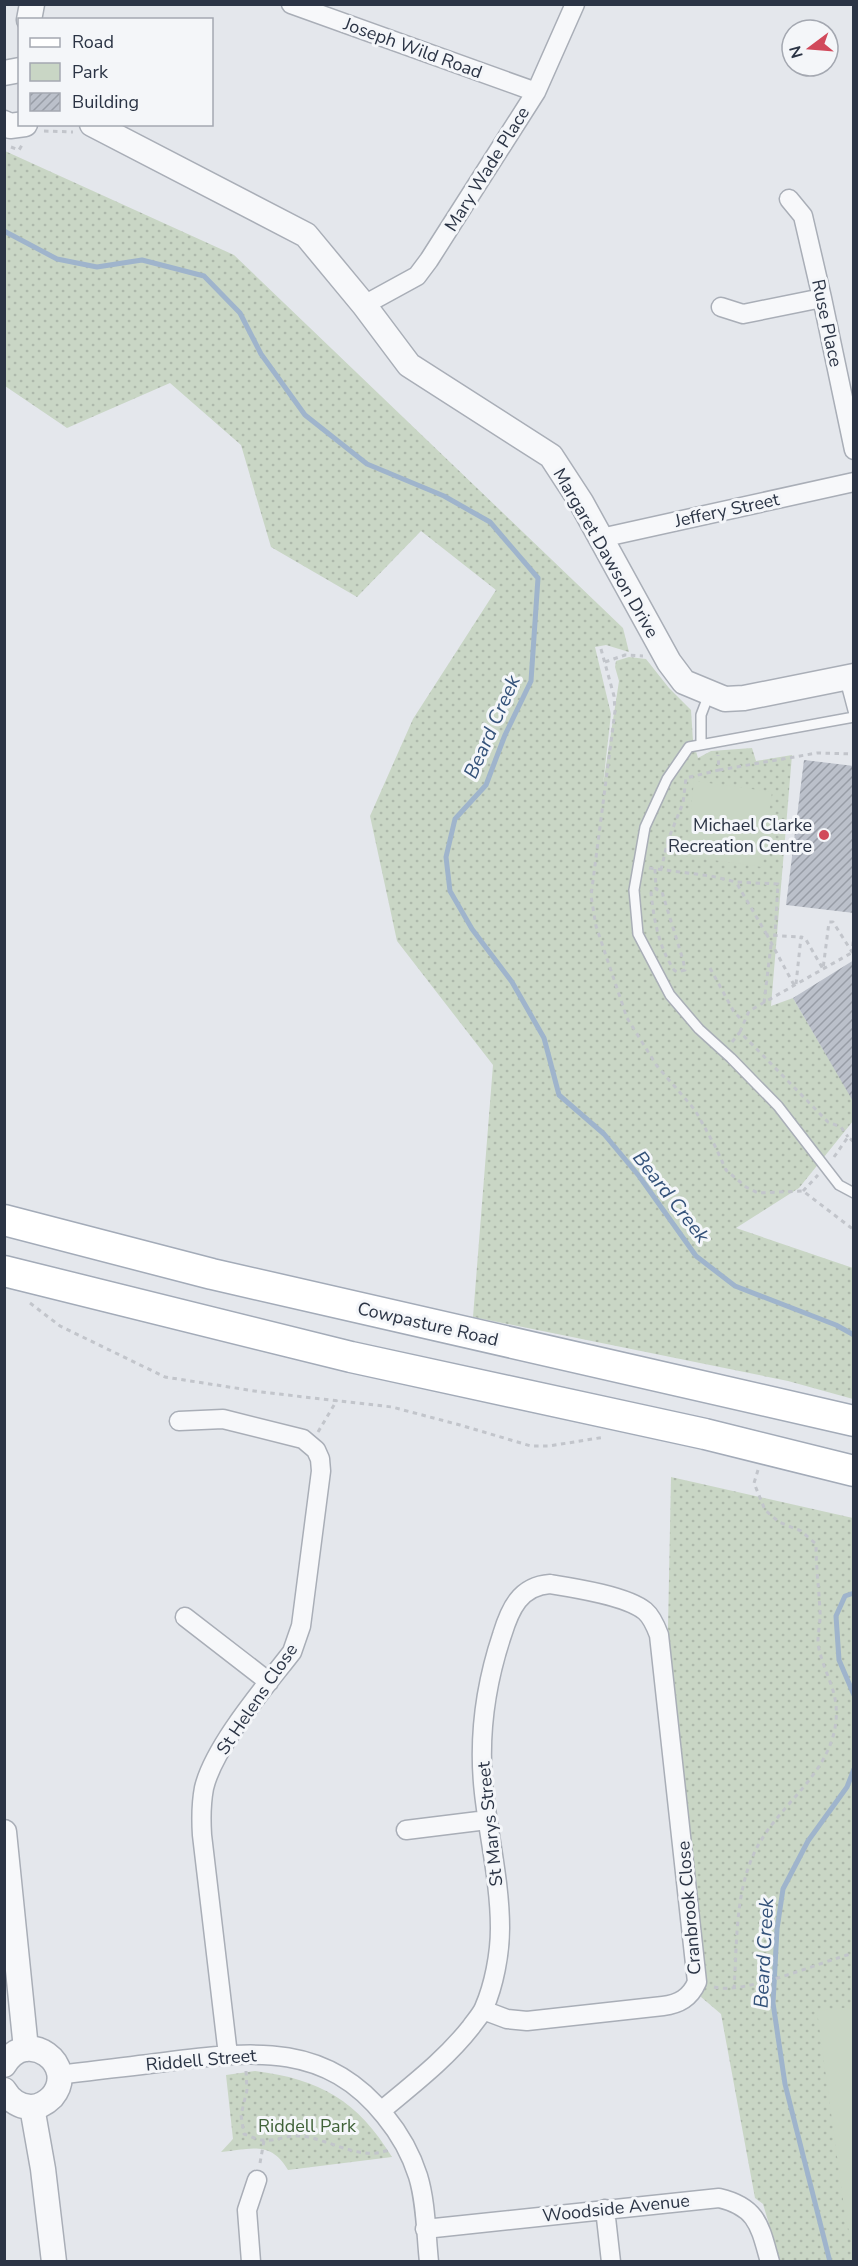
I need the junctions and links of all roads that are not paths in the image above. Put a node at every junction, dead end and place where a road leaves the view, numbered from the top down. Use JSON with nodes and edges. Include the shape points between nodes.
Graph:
{"nodes":[{"id":1,"x":291,"y":4,"type":"edge"},
{"id":2,"x":575,"y":4,"type":"edge"},
{"id":3,"x":536,"y":92,"type":"junction"},
{"id":4,"x":96,"y":126,"type":"edge"},
{"id":5,"x":789,"y":199,"type":"dead end"},
{"id":6,"x":822,"y":298,"type":"junction"},
{"id":7,"x":364,"y":305,"type":"junction"},
{"id":8,"x":721,"y":307,"type":"dead end"},
{"id":9,"x":854,"y":450,"type":"edge"},
{"id":10,"x":854,"y":482,"type":"edge"},
{"id":11,"x":601,"y":538,"type":"junction"},
{"id":12,"x":849,"y":677,"type":"edge"},
{"id":13,"x":709,"y":693,"type":"junction"},
{"id":14,"x":854,"y":715,"type":"edge"},
{"id":15,"x":701,"y":744,"type":"junction"},
{"id":16,"x":854,"y":1193,"type":"edge"},
{"id":17,"x":4,"y":1221,"type":"edge"},
{"id":18,"x":4,"y":1271,"type":"edge"},
{"id":19,"x":179,"y":1421,"type":"dead end"},
{"id":20,"x":854,"y":1421,"type":"edge"},
{"id":21,"x":854,"y":1471,"type":"edge"},
{"id":22,"x":646,"y":1612,"type":"joint"},
{"id":23,"x":185,"y":1617,"type":"dead end"},
{"id":24,"x":269,"y":1682,"type":"junction"},
{"id":25,"x":487,"y":1820,"type":"junction"},
{"id":26,"x":406,"y":1830,"type":"dead end"},
{"id":27,"x":4,"y":1832,"type":"edge"},
{"id":28,"x":7,"y":1867,"type":"edge"},
{"id":29,"x":483,"y":2010,"type":"junction"},
{"id":30,"x":26,"y":2049,"type":"junction"},
{"id":31,"x":236,"y":2054,"type":"junction"},
{"id":32,"x":4,"y":2065,"type":"edge"},
{"id":33,"x":59,"y":2075,"type":"junction"},
{"id":34,"x":4,"y":2090,"type":"edge"},
{"id":35,"x":32,"y":2107,"type":"junction"},
{"id":36,"x":381,"y":2111,"type":"junction"},
{"id":37,"x":257,"y":2180,"type":"road end"},
{"id":38,"x":605,"y":2209,"type":"junction"},
{"id":39,"x":425,"y":2229,"type":"junction"},
{"id":40,"x":54,"y":2262,"type":"edge"},
{"id":41,"x":251,"y":2262,"type":"edge"},
{"id":42,"x":429,"y":2262,"type":"edge"},
{"id":43,"x":611,"y":2262,"type":"edge"},
{"id":44,"x":770,"y":2262,"type":"edge"}],
"edges":[{"from":1,"to":3,"type":"street","name":"Joseph Wild Road"},
{"from":2,"to":3,"type":"street","name":"Mary Wade Place"},
{"from":3,"to":7,"type":"street","name":"Mary Wade Place","via":[[417,276]]},
{"from":4,"to":7,"type":"street","name":"Margaret Dawson Drive","via":[[306,235]]},
{"from":5,"to":6,"type":"street","name":"Ruse Place","via":[[802,216]]},
{"from":6,"to":8,"type":"street","via":[[743,314]]},
{"from":6,"to":9,"type":"street","name":"Ruse Place"},
{"from":7,"to":11,"type":"street","name":"Margaret Dawson Drive","via":[[409,365],[551,456]]},
{"from":10,"to":11,"type":"street","name":"Jeffery Street"},
{"from":11,"to":13,"type":"street","name":"Margaret Dawson Drive","via":[[669,662],[684,682]]},
{"from":12,"to":13,"type":"street","name":"Margaret Dawson Drive","via":[[744,698],[725,699]]},
{"from":12,"to":14,"type":"lane"},
{"from":13,"to":15,"type":"lane","via":[[701,715]]},
{"from":14,"to":15,"type":"lane"},
{"from":15,"to":16,"type":"lane","via":[[689,747],[667,779],[645,827],[634,890],[638,934],[670,995],[778,1106],[839,1185]]},
{"from":17,"to":20,"type":"main road","name":"Cowpasture Road","via":[[212,1274]]},
{"from":18,"to":21,"type":"main road","via":[[351,1357],[705,1434]]},
{"from":19,"to":24,"type":"street","name":"St Helens Close","via":[[223,1419],[294,1436],[311,1444],[320,1459],[301,1626],[292,1652]]},
{"from":22,"to":25,"type":"street","name":"St Marys Street","via":[[621,1599],[550,1584],[540,1584],[522,1594],[505,1624],[486,1699],[482,1767]]},
{"from":22,"to":29,"type":"street","name":"Cranbrook Close","via":[[661,1647],[697,1982],[687,1997],[673,2005],[527,2020],[507,2019]]},
{"from":23,"to":24,"type":"street"},
{"from":24,"to":31,"type":"street","name":"St Helens Close","via":[[221,1748],[204,1788],[201,1811]]},
{"from":25,"to":26,"type":"street"},
{"from":25,"to":29,"type":"street","name":"St Marys Street","via":[[500,1929]]},
{"from":27,"to":28,"type":"street"},
{"from":28,"to":30,"type":"street"},
{"from":29,"to":36,"type":"street","name":"St Marys Street","via":[[447,2056]]},
{"from":30,"to":32,"type":"street","via":[[13,2054]]},
{"from":30,"to":33,"type":"street","via":[[45,2053]]},
{"from":31,"to":33,"type":"street","name":"Riddell Street"},
{"from":31,"to":36,"type":"street","name":"Riddell Street","via":[[280,2055],[319,2065],[348,2080]]},
{"from":33,"to":35,"type":"street","via":[[53,2096]]},
{"from":34,"to":35,"type":"street","via":[[14,2101]]},
{"from":35,"to":40,"type":"street"},
{"from":36,"to":39,"type":"street","name":"Riddell Street","via":[[402,2142],[418,2177]]},
{"from":37,"to":41,"type":"street","via":[[248,2210]]},
{"from":38,"to":39,"type":"street","name":"Woodside Avenue"},
{"from":38,"to":43,"type":"street"},
{"from":38,"to":44,"type":"street","name":"Woodside Avenue","via":[[703,2198],[732,2201],[757,2221]]},
{"from":39,"to":42,"type":"street","name":"Riddell Street"}]}
